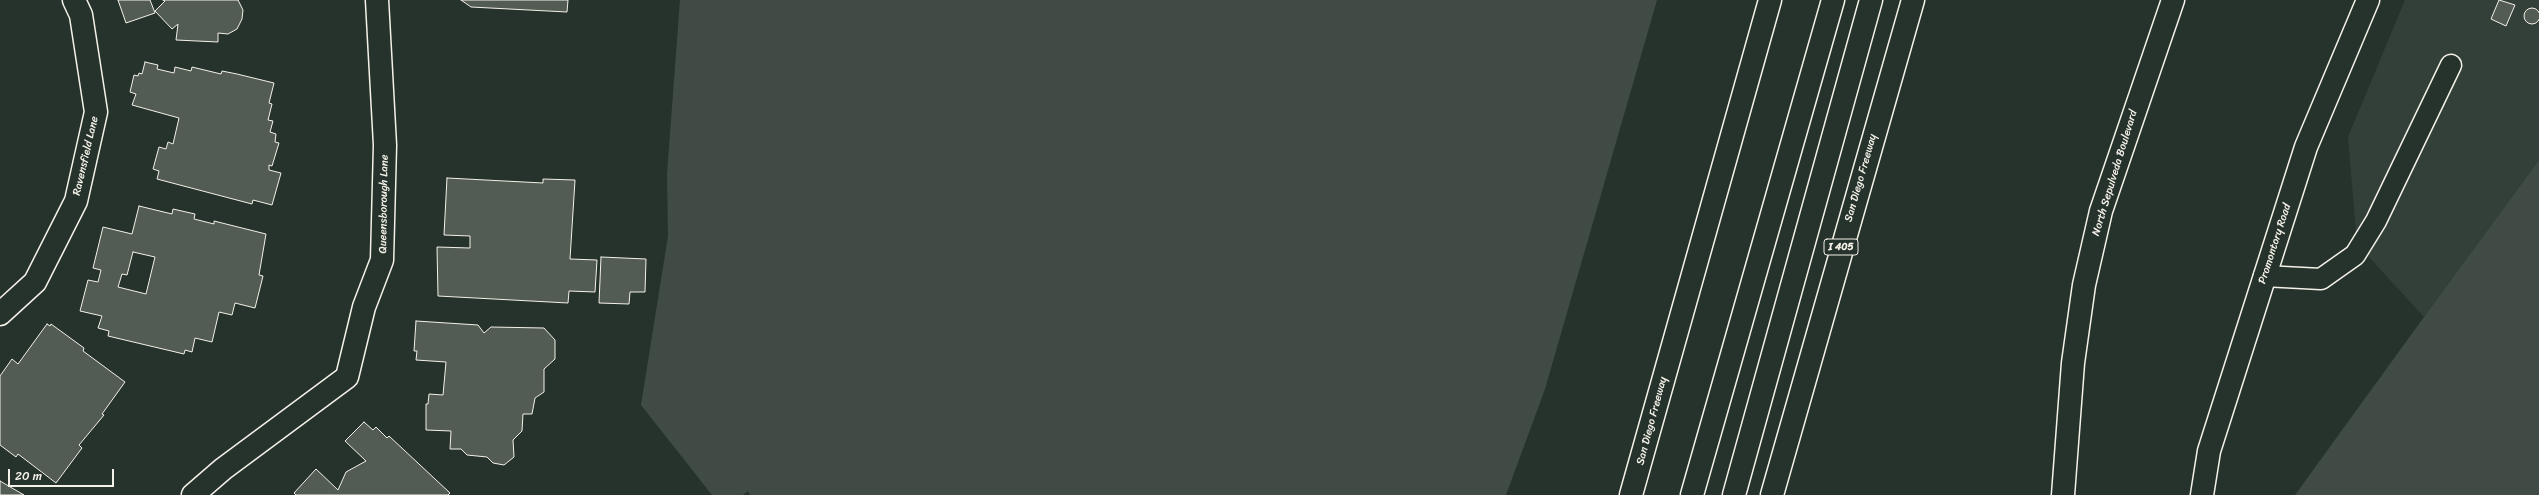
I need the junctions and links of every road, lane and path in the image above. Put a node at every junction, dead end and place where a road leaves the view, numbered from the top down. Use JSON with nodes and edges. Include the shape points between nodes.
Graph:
{"nodes":[{"id":1,"x":74,"y":0,"type":"edge"},
{"id":2,"x":377,"y":0,"type":"edge"},
{"id":3,"x":1770,"y":0,"type":"edge"},
{"id":4,"x":1833,"y":0,"type":"edge"},
{"id":5,"x":1872,"y":0,"type":"edge"},
{"id":6,"x":1913,"y":0,"type":"edge"},
{"id":7,"x":2173,"y":0,"type":"edge"},
{"id":8,"x":2368,"y":0,"type":"edge"},
{"id":9,"x":2451,"y":65,"type":"dead end"},
{"id":10,"x":2264,"y":276,"type":"junction"},
{"id":11,"x":0,"y":314,"type":"edge"},
{"id":12,"x":193,"y":495,"type":"edge"},
{"id":13,"x":1631,"y":495,"type":"edge"},
{"id":14,"x":1692,"y":495,"type":"edge"},
{"id":15,"x":1734,"y":495,"type":"edge"},
{"id":16,"x":1772,"y":495,"type":"edge"},
{"id":17,"x":2063,"y":495,"type":"edge"},
{"id":18,"x":2202,"y":495,"type":"edge"}],
"edges":[{"from":1,"to":11,"type":"main road","name":"Ravensfield Lane","via":[[81,14],[96,112],[76,201],[34,282]]},
{"from":2,"to":12,"type":"main road","name":"Queensborough Lane","via":[[385,145],[382,260],[364,308],[347,378],[223,469]]},
{"from":3,"to":13,"type":"main road","name":"San Diego Freeway"},
{"from":4,"to":14,"type":"main road"},
{"from":5,"to":15,"type":"main road"},
{"from":6,"to":16,"type":"main road","name":"San Diego Freeway","number":"I 405"},
{"from":7,"to":17,"type":"main road","name":"North Sepulveda Boulevard","via":[[2101,211],[2084,285],[2073,363]]},
{"from":8,"to":10,"type":"main road","name":"Promontory Road","via":[[2306,147]]},
{"from":9,"to":10,"type":"lane","via":[[2376,221],[2355,255],[2321,279]]},
{"from":10,"to":18,"type":"main road","name":"Promontory Road","via":[[2209,451]]}]}
